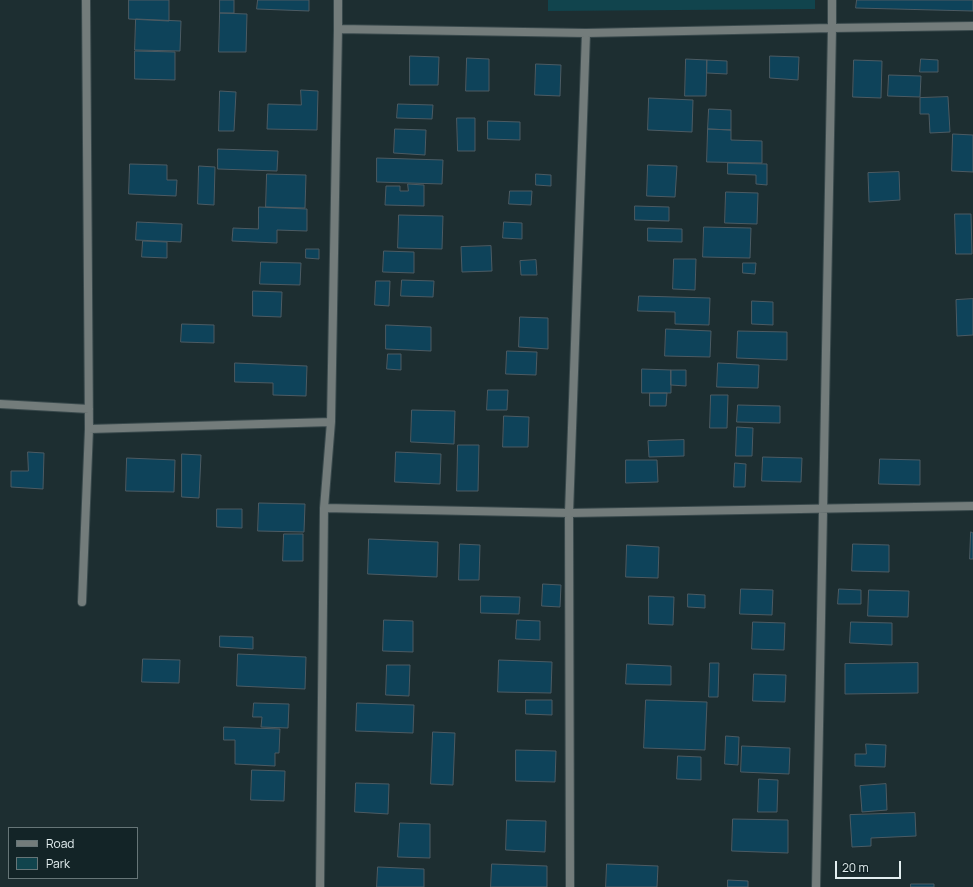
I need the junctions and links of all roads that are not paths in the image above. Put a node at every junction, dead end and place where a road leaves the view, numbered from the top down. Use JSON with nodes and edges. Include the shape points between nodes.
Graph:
{"nodes":[{"id":1,"x":86,"y":0,"type":"edge"},
{"id":2,"x":338,"y":0,"type":"edge"},
{"id":3,"x":832,"y":0,"type":"edge"},
{"id":4,"x":973,"y":26,"type":"edge"},
{"id":5,"x":832,"y":28,"type":"junction"},
{"id":6,"x":338,"y":29,"type":"junction"},
{"id":7,"x":586,"y":33,"type":"junction"},
{"id":8,"x":0,"y":404,"type":"edge"},
{"id":9,"x":89,"y":408,"type":"junction"},
{"id":10,"x":331,"y":422,"type":"junction"},
{"id":11,"x":89,"y":429,"type":"junction"},
{"id":12,"x":973,"y":506,"type":"edge"},
{"id":13,"x":324,"y":508,"type":"junction"},
{"id":14,"x":824,"y":508,"type":"junction"},
{"id":15,"x":569,"y":513,"type":"junction"},
{"id":16,"x":82,"y":602,"type":"dead end"},
{"id":17,"x":320,"y":887,"type":"edge"},
{"id":18,"x":570,"y":887,"type":"edge"},
{"id":19,"x":816,"y":887,"type":"edge"}],
"edges":[{"from":1,"to":9,"type":"street"},
{"from":2,"to":6,"type":"street"},
{"from":3,"to":5,"type":"street"},
{"from":4,"to":5,"type":"street"},
{"from":5,"to":7,"type":"street"},
{"from":5,"to":14,"type":"street"},
{"from":6,"to":7,"type":"street"},
{"from":6,"to":10,"type":"street"},
{"from":7,"to":15,"type":"street"},
{"from":8,"to":9,"type":"street"},
{"from":9,"to":11,"type":"street"},
{"from":10,"to":11,"type":"street"},
{"from":10,"to":13,"type":"street"},
{"from":11,"to":16,"type":"street"},
{"from":12,"to":14,"type":"street"},
{"from":13,"to":15,"type":"street"},
{"from":13,"to":17,"type":"street"},
{"from":14,"to":15,"type":"street"},
{"from":14,"to":19,"type":"street"},
{"from":15,"to":18,"type":"street"}]}
